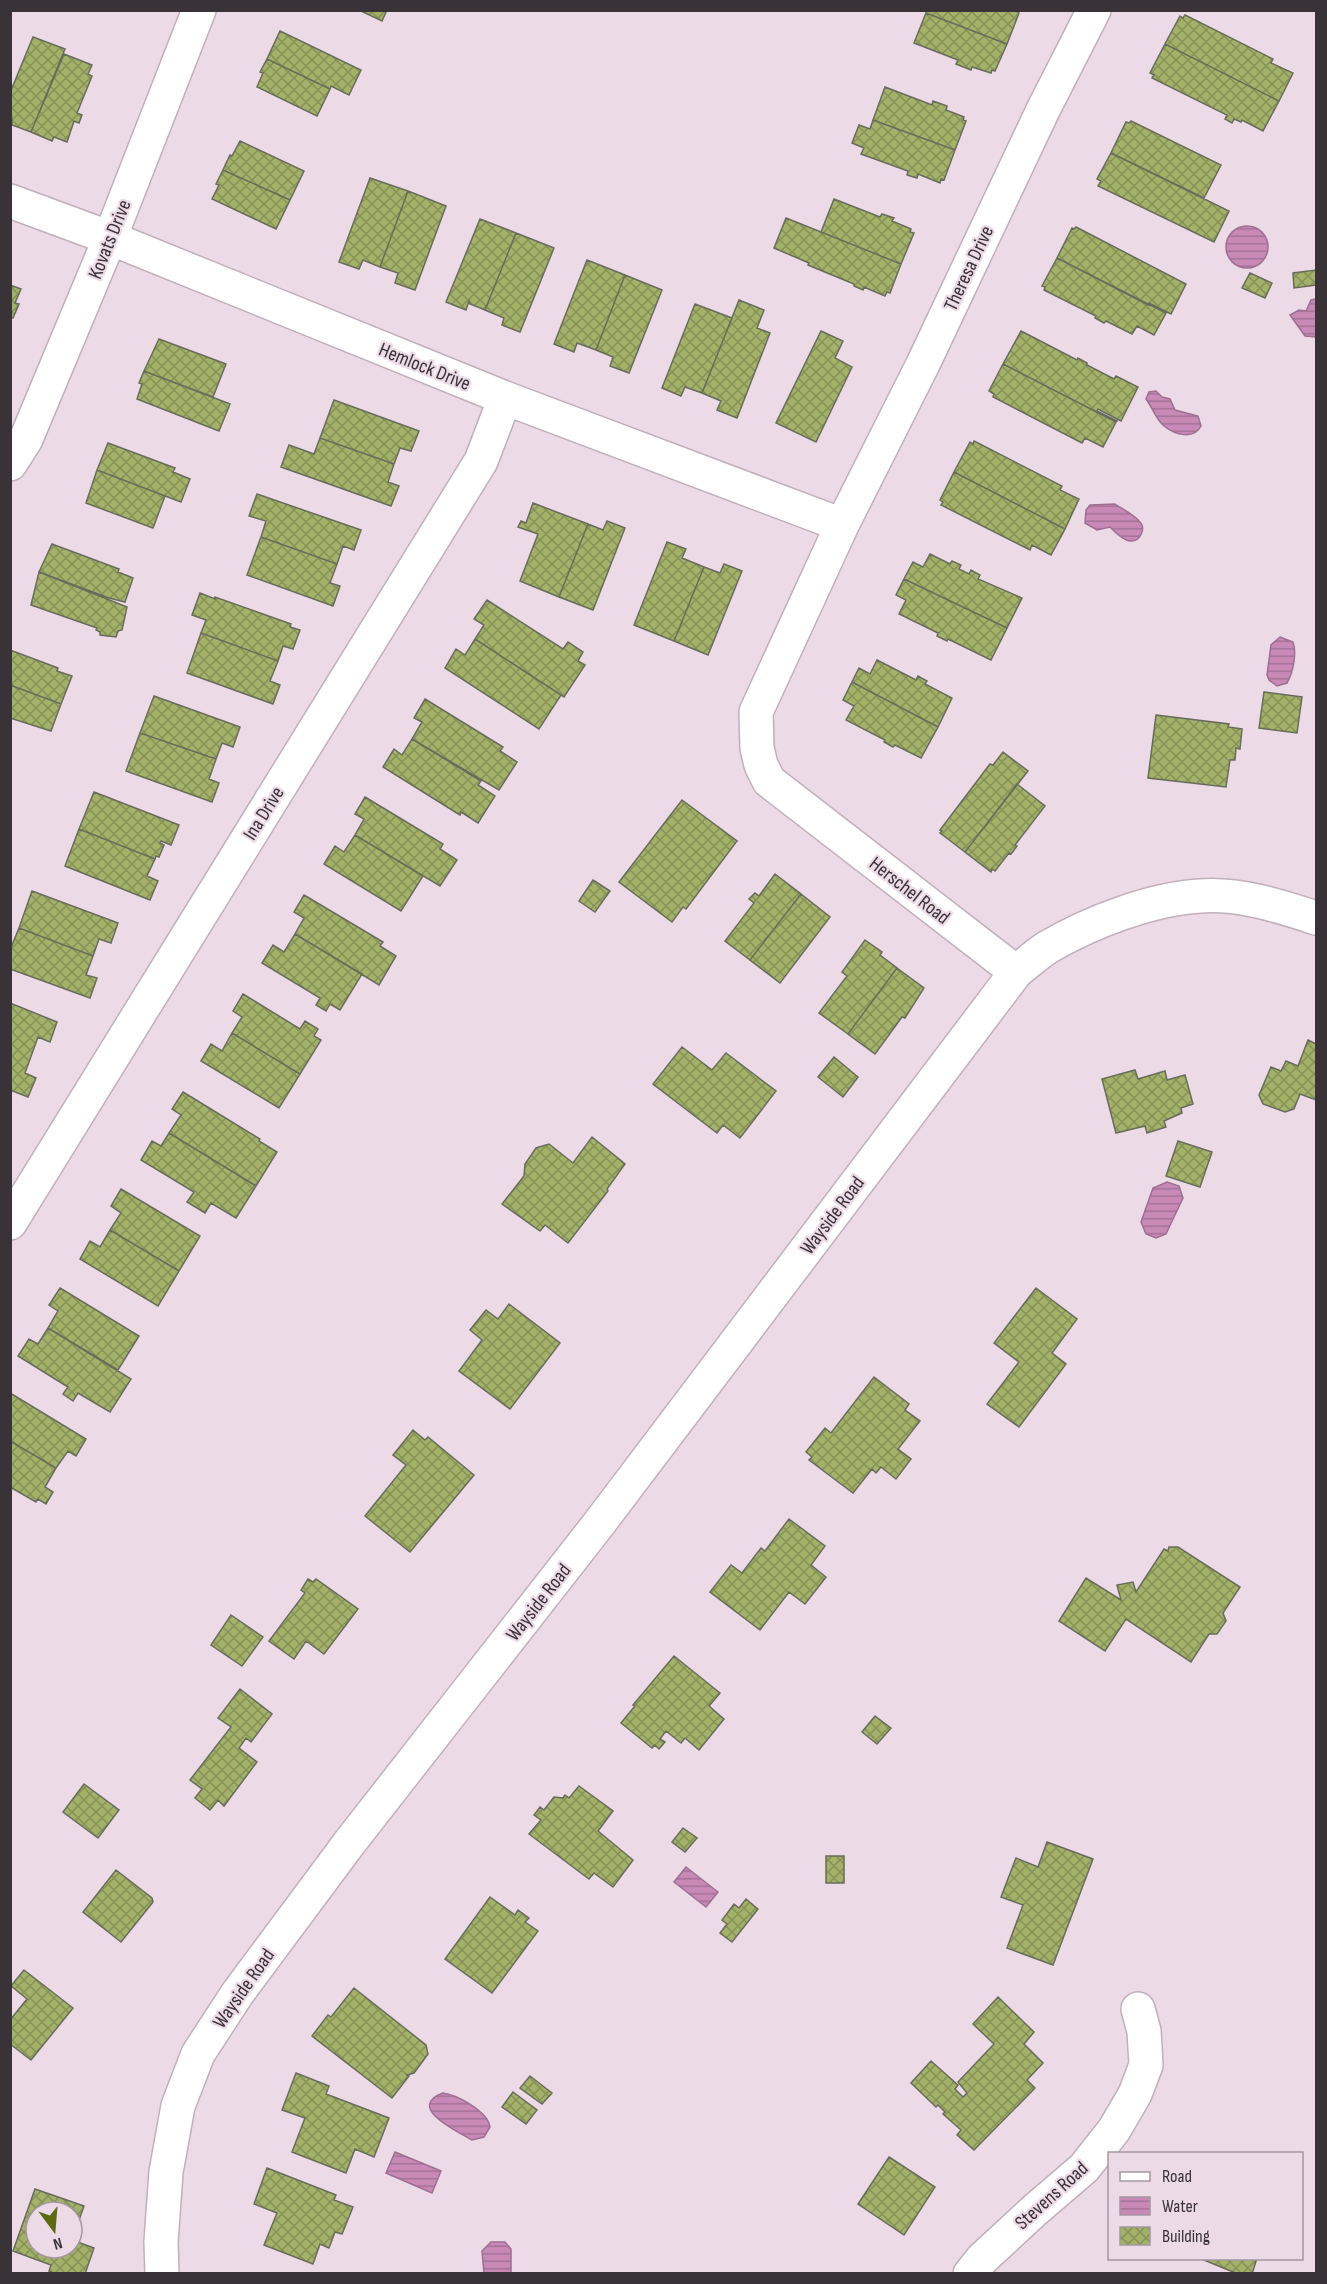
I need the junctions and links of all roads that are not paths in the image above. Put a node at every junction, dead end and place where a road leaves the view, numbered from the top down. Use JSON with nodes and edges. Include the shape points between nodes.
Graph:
{"nodes":[{"id":1,"x":199,"y":10,"type":"edge"},
{"id":2,"x":1094,"y":10,"type":"edge"},
{"id":3,"x":10,"y":201,"type":"edge"},
{"id":4,"x":111,"y":238,"type":"junction"},
{"id":5,"x":505,"y":398,"type":"junction"},
{"id":6,"x":10,"y":464,"type":"edge"},
{"id":7,"x":842,"y":525,"type":"junction"},
{"id":8,"x":1317,"y":918,"type":"edge"},
{"id":9,"x":1016,"y":972,"type":"junction"},
{"id":10,"x":10,"y":1223,"type":"edge"},
{"id":11,"x":1138,"y":2009,"type":"dead end"},
{"id":12,"x":162,"y":2274,"type":"edge"},
{"id":13,"x":970,"y":2274,"type":"edge"}],
"edges":[{"from":1,"to":4,"type":"street","name":"Kovats Drive"},
{"from":2,"to":7,"type":"street","name":"Theresa Drive"},
{"from":3,"to":4,"type":"street","name":"Hemlock Drive"},
{"from":4,"to":5,"type":"street","name":"Hemlock Drive"},
{"from":4,"to":6,"type":"street","name":"Kovats Drive","via":[[26,439]]},
{"from":5,"to":7,"type":"street","name":"Hemlock Drive"},
{"from":5,"to":10,"type":"street","name":"Ina Drive","via":[[481,461]]},
{"from":7,"to":9,"type":"street","name":"Herschel Road","via":[[756,712],[760,765],[769,781]]},
{"from":8,"to":9,"type":"street","via":[[1251,899],[1201,896],[1150,904],[1048,947]]},
{"from":9,"to":12,"type":"street","name":"Wayside Road","via":[[601,1521],[350,1842],[198,2054],[178,2106],[166,2172]]},
{"from":11,"to":13,"type":"street","name":"Stevens Road","via":[[1146,2065],[1114,2130],[1084,2168]]}]}
